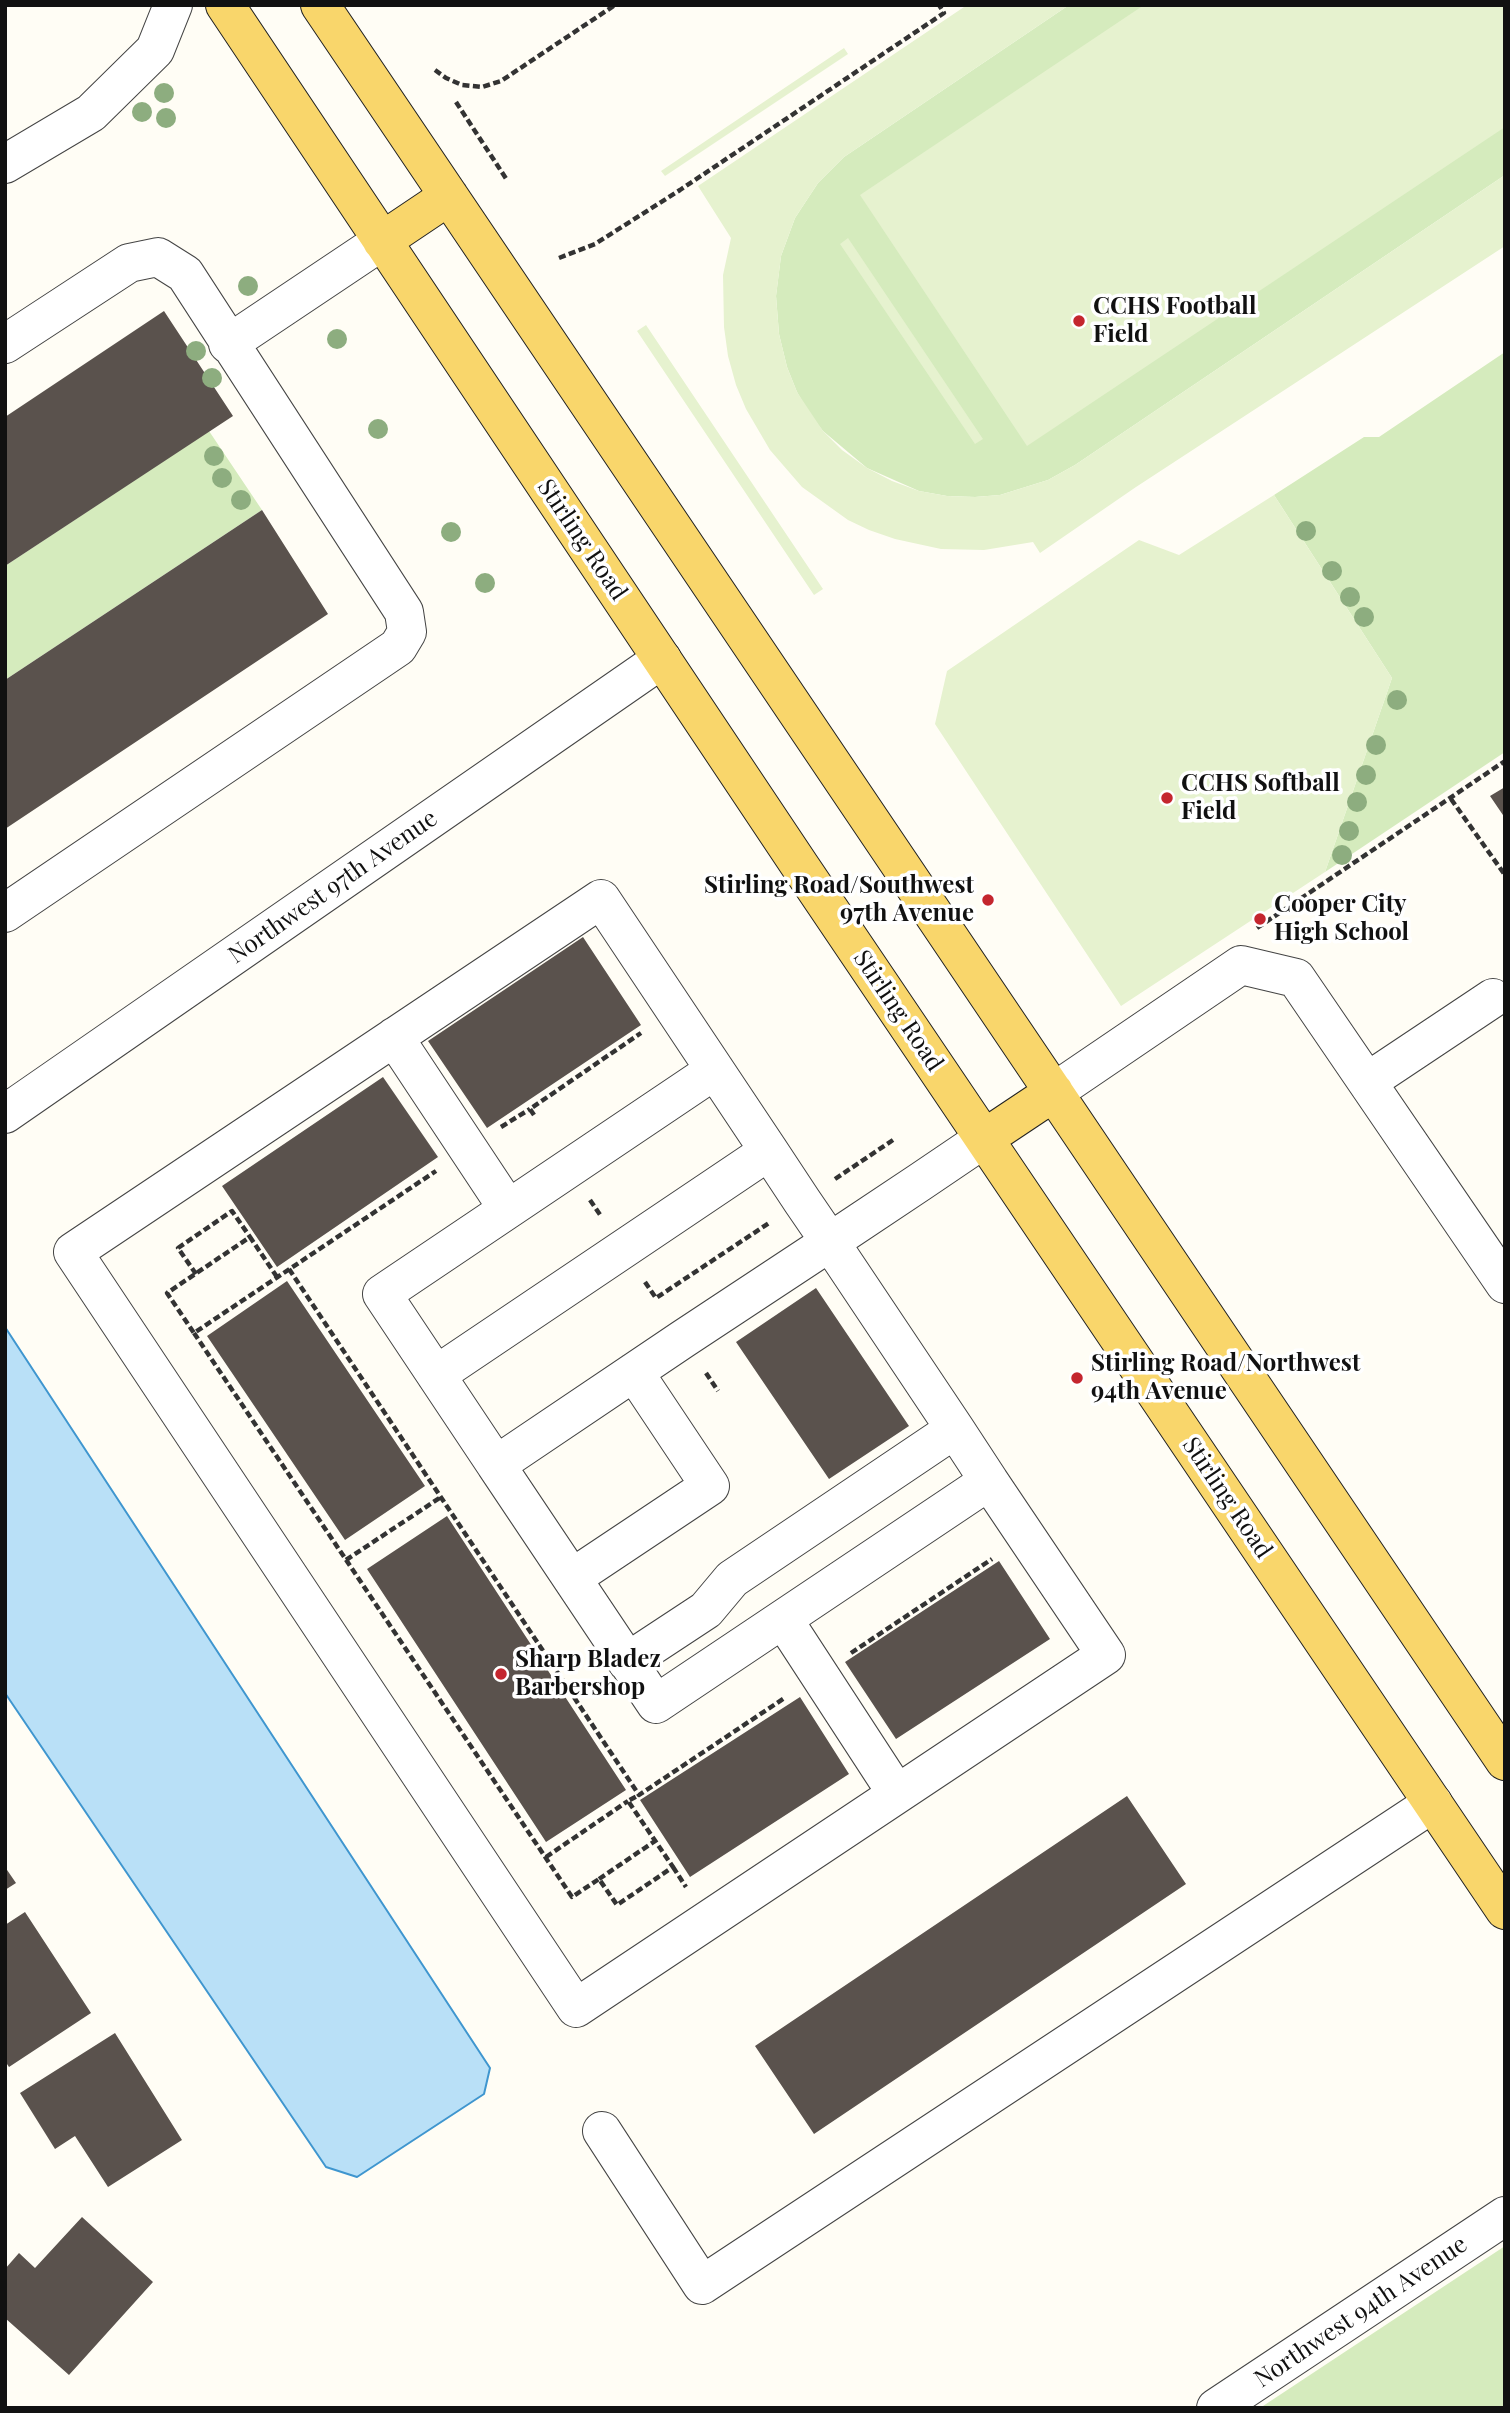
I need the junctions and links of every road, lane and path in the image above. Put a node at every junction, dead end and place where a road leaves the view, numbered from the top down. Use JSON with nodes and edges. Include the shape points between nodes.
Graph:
{"nodes":[{"id":1,"x":173,"y":5,"type":"edge"},
{"id":2,"x":225,"y":5,"type":"edge"},
{"id":3,"x":320,"y":5,"type":"edge"},
{"id":4,"x":615,"y":5,"type":"edge"},
{"id":5,"x":939,"y":5,"type":"edge"},
{"id":6,"x":435,"y":70,"type":"dead end"},
{"id":7,"x":456,"y":102,"type":"dead end"},
{"id":8,"x":5,"y":164,"type":"edge"},
{"id":9,"x":507,"y":180,"type":"dead end"},
{"id":10,"x":449,"y":196,"type":"junction"},
{"id":11,"x":382,"y":241,"type":"junction"},
{"id":12,"x":559,"y":258,"type":"dead end"},
{"id":13,"x":5,"y":344,"type":"edge"},
{"id":14,"x":228,"y":344,"type":"junction"},
{"id":15,"x":662,"y":659,"type":"junction"},
{"id":16,"x":1505,"y":761,"type":"edge"},
{"id":17,"x":1451,"y":798,"type":"junction"},
{"id":18,"x":1505,"y":875,"type":"edge"},
{"id":19,"x":5,"y":913,"type":"edge"},
{"id":20,"x":1256,"y":929,"type":"dead end"},
{"id":21,"x":1493,"y":998,"type":"dead end"},
{"id":22,"x":676,"y":1010,"type":"junction"},
{"id":23,"x":394,"y":1037,"type":"junction"},
{"id":24,"x":715,"y":1070,"type":"junction"},
{"id":25,"x":1367,"y":1082,"type":"junction"},
{"id":26,"x":1054,"y":1093,"type":"junction"},
{"id":27,"x":530,"y":1109,"type":"junction"},
{"id":28,"x":5,"y":1114,"type":"edge"},
{"id":29,"x":534,"y":1115,"type":"dead end"},
{"id":30,"x":498,"y":1130,"type":"dead end"},
{"id":31,"x":985,"y":1138,"type":"junction"},
{"id":32,"x":893,"y":1140,"type":"dead end"},
{"id":33,"x":769,"y":1151,"type":"junction"},
{"id":34,"x":445,"y":1165,"type":"dead end"},
{"id":35,"x":832,"y":1181,"type":"dead end"},
{"id":36,"x":588,"y":1197,"type":"dead end"},
{"id":37,"x":508,"y":1209,"type":"junction"},
{"id":38,"x":602,"y":1217,"type":"dead end"},
{"id":39,"x":770,"y":1222,"type":"dead end"},
{"id":40,"x":250,"y":1237,"type":"junction"},
{"id":41,"x":830,"y":1242,"type":"junction"},
{"id":42,"x":196,"y":1274,"type":"junction"},
{"id":43,"x":277,"y":1277,"type":"junction"},
{"id":44,"x":642,"y":1277,"type":"dead end"},
{"id":45,"x":1505,"y":1284,"type":"edge"},
{"id":46,"x":194,"y":1333,"type":"junction"},
{"id":47,"x":634,"y":1372,"type":"junction"},
{"id":48,"x":436,"y":1375,"type":"junction"},
{"id":49,"x":955,"y":1429,"type":"junction"},
{"id":50,"x":496,"y":1465,"type":"junction"},
{"id":51,"x":989,"y":1481,"type":"junction"},
{"id":52,"x":441,"y":1497,"type":"dead end"},
{"id":53,"x":998,"y":1556,"type":"dead end"},
{"id":54,"x":346,"y":1560,"type":"junction"},
{"id":55,"x":572,"y":1578,"type":"junction"},
{"id":56,"x":783,"y":1619,"type":"junction"},
{"id":57,"x":841,"y":1660,"type":"dead end"},
{"id":58,"x":627,"y":1661,"type":"junction"},
{"id":59,"x":1505,"y":1761,"type":"edge"},
{"id":60,"x":897,"y":1794,"type":"junction"},
{"id":61,"x":639,"y":1795,"type":"dead end"},
{"id":62,"x":628,"y":1801,"type":"junction"},
{"id":63,"x":1433,"y":1802,"type":"junction"},
{"id":64,"x":655,"y":1841,"type":"junction"},
{"id":65,"x":546,"y":1857,"type":"junction"},
{"id":66,"x":673,"y":1867,"type":"junction"},
{"id":67,"x":599,"y":1879,"type":"junction"},
{"id":68,"x":698,"y":1881,"type":"dead end"},
{"id":69,"x":1505,"y":1910,"type":"edge"},
{"id":70,"x":601,"y":2131,"type":"dead end"},
{"id":71,"x":1505,"y":2216,"type":"edge"},
{"id":72,"x":1216,"y":2408,"type":"edge"}],
"edges":[{"from":1,"to":8,"type":"street","via":[[155,50],[90,113]]},
{"from":2,"to":11,"type":"main road","name":"Stirling Road"},
{"from":3,"to":10,"type":"main road"},
{"from":4,"to":6,"type":"path","via":[[501,81],[482,87],[462,85]]},
{"from":5,"to":12,"type":"path","via":[[944,12],[680,190],[595,244]]},
{"from":7,"to":9,"type":"path"},
{"from":10,"to":11,"type":"main road"},
{"from":10,"to":26,"type":"main road"},
{"from":11,"to":14,"type":"street"},
{"from":11,"to":15,"type":"main road","name":"Stirling Road"},
{"from":13,"to":14,"type":"street","via":[[129,263],[159,257],[185,274]]},
{"from":14,"to":19,"type":"street","via":[[404,612],[407,632],[398,646]]},
{"from":15,"to":28,"type":"street","name":"Northwest 97th Avenue"},
{"from":15,"to":31,"type":"main road","name":"Stirling Road"},
{"from":16,"to":17,"type":"path"},
{"from":17,"to":18,"type":"path"},
{"from":17,"to":20,"type":"path"},
{"from":21,"to":25,"type":"street"},
{"from":22,"to":23,"type":"street","via":[[601,899]]},
{"from":22,"to":24,"type":"street"},
{"from":22,"to":27,"type":"path"},
{"from":23,"to":37,"type":"street"},
{"from":23,"to":60,"type":"street","via":[[72,1252],[576,2008]]},
{"from":24,"to":33,"type":"street"},
{"from":24,"to":37,"type":"street"},
{"from":25,"to":26,"type":"street","via":[[1296,978],[1241,965]]},
{"from":25,"to":45,"type":"street"},
{"from":26,"to":31,"type":"main road"},
{"from":26,"to":59,"type":"main road"},
{"from":27,"to":29,"type":"path"},
{"from":27,"to":30,"type":"path"},
{"from":31,"to":41,"type":"street"},
{"from":31,"to":63,"type":"main road","name":"Stirling Road"},
{"from":32,"to":35,"type":"path"},
{"from":33,"to":41,"type":"street"},
{"from":33,"to":48,"type":"street"},
{"from":34,"to":43,"type":"path"},
{"from":36,"to":38,"type":"path"},
{"from":37,"to":48,"type":"street","via":[[382,1294]]},
{"from":39,"to":44,"type":"path","via":[[656,1298]]},
{"from":40,"to":42,"type":"path"},
{"from":40,"to":42,"type":"path","via":[[232,1211],[189,1240],[178,1248]]},
{"from":40,"to":43,"type":"path"},
{"from":41,"to":47,"type":"street"},
{"from":41,"to":49,"type":"street"},
{"from":42,"to":46,"type":"path","via":[[167,1293]]},
{"from":43,"to":46,"type":"path"},
{"from":46,"to":54,"type":"path"},
{"from":47,"to":50,"type":"street"},
{"from":47,"to":55,"type":"street","via":[[710,1486]]},
{"from":48,"to":50,"type":"street"},
{"from":49,"to":51,"type":"street"},
{"from":49,"to":58,"type":"street","via":[[732,1579],[706,1609]]},
{"from":50,"to":55,"type":"street"},
{"from":51,"to":56,"type":"street"},
{"from":51,"to":60,"type":"street","via":[[1106,1655]]},
{"from":52,"to":54,"type":"path"},
{"from":53,"to":57,"type":"path"},
{"from":54,"to":65,"type":"path"},
{"from":55,"to":58,"type":"street"},
{"from":56,"to":58,"type":"street","via":[[656,1704]]},
{"from":56,"to":60,"type":"street"},
{"from":61,"to":62,"type":"path"},
{"from":62,"to":64,"type":"path"},
{"from":62,"to":65,"type":"path"},
{"from":63,"to":69,"type":"main road","name":"Stirling Road"},
{"from":63,"to":70,"type":"street","via":[[702,2285]]},
{"from":64,"to":66,"type":"path"},
{"from":64,"to":67,"type":"path"},
{"from":65,"to":67,"type":"path","via":[[572,1897]]},
{"from":66,"to":67,"type":"path","via":[[617,1905]]},
{"from":66,"to":68,"type":"path","via":[[687,1889]]},
{"from":71,"to":72,"type":"street","name":"Northwest 94th Avenue"}]}
